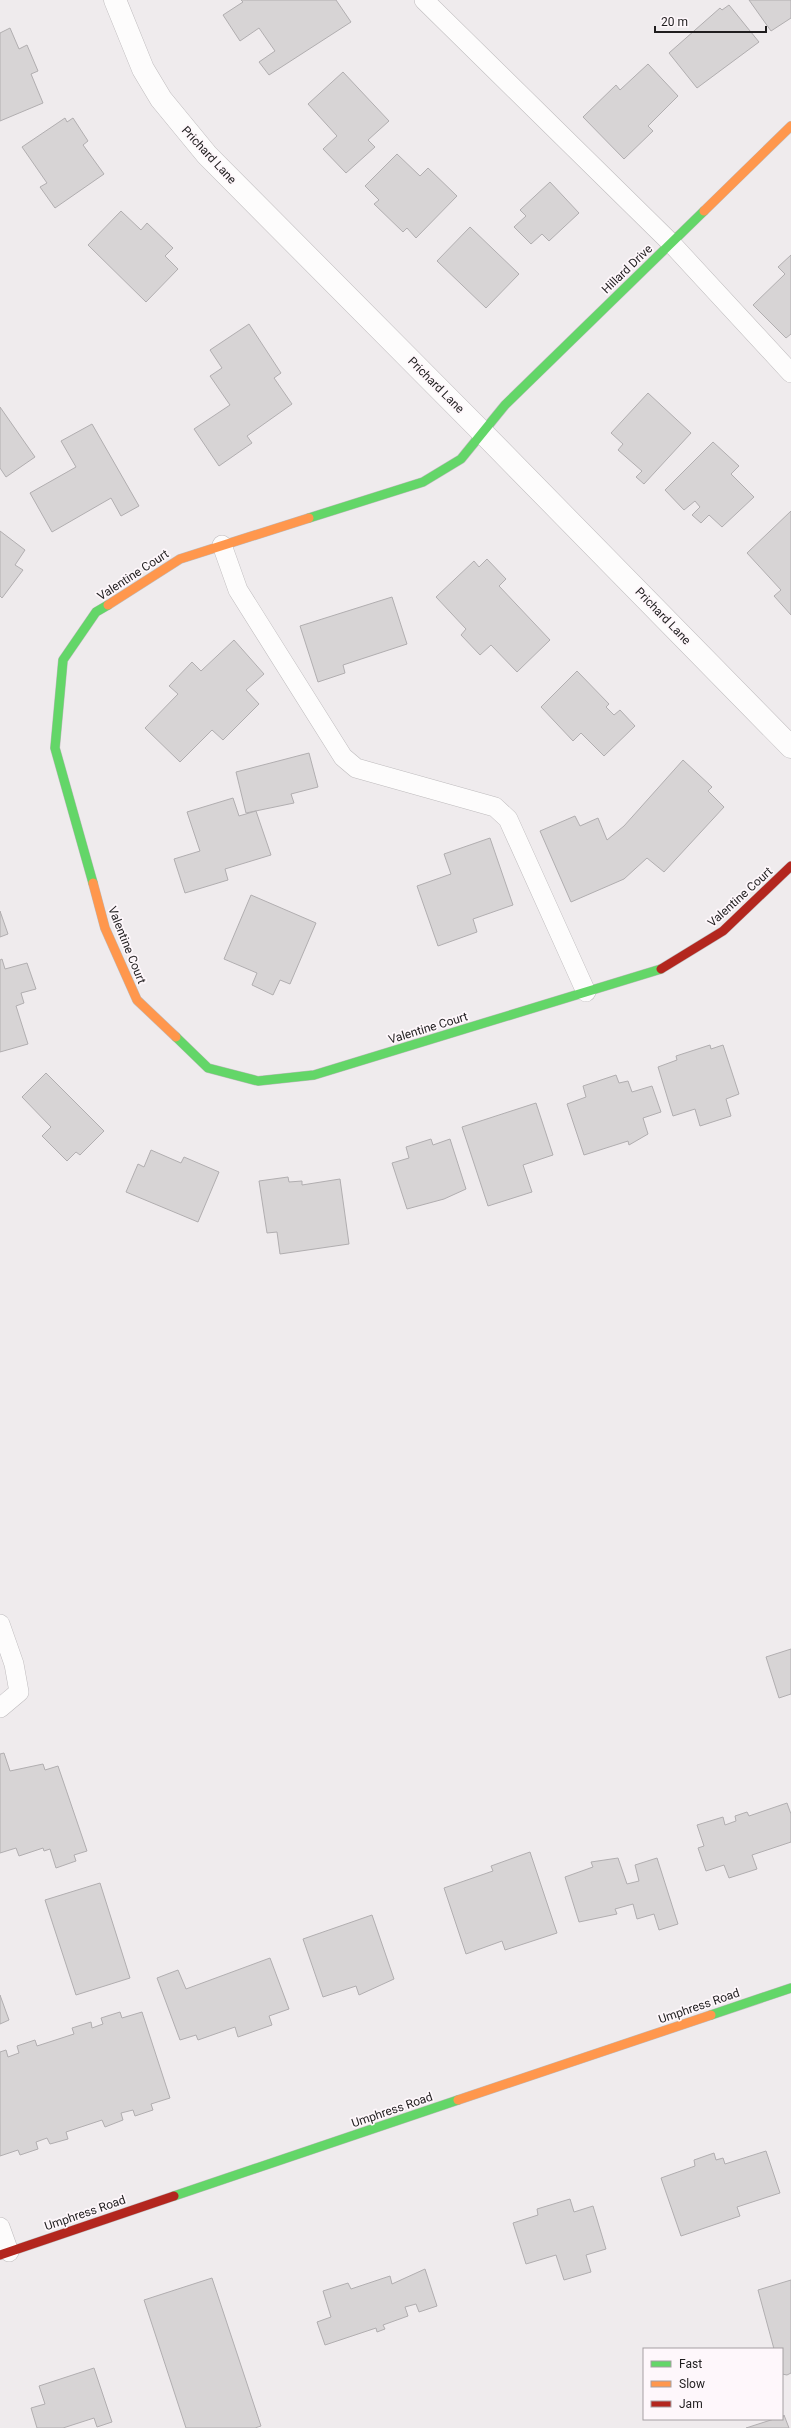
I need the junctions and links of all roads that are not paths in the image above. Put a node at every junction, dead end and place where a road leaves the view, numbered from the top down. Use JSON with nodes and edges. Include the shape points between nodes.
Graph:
{"nodes":[{"id":1,"x":115,"y":0,"type":"edge"},
{"id":2,"x":432,"y":3,"type":"edge"},
{"id":3,"x":791,"y":126,"type":"edge"},
{"id":4,"x":671,"y":243,"type":"junction"},
{"id":5,"x":791,"y":373,"type":"edge"},
{"id":6,"x":482,"y":432,"type":"junction"},
{"id":7,"x":222,"y":546,"type":"junction"},
{"id":8,"x":791,"y":747,"type":"edge"},
{"id":9,"x":791,"y":866,"type":"edge"},
{"id":10,"x":586,"y":992,"type":"junction"},
{"id":11,"x":0,"y":1624,"type":"edge"},
{"id":12,"x":0,"y":1708,"type":"edge"},
{"id":13,"x":791,"y":1988,"type":"edge"},
{"id":14,"x":0,"y":2227,"type":"edge"},
{"id":15,"x":4,"y":2253,"type":"edge"}],
"edges":[{"from":1,"to":6,"type":"street","name":"Prichard Lane","via":[[143,69],[161,99],[202,150]]},
{"from":2,"to":4,"type":"lane"},
{"from":3,"to":4,"type":"street","name":"Hillard Drive"},
{"from":4,"to":5,"type":"lane"},
{"from":4,"to":6,"type":"street","name":"Hillard Drive","via":[[505,405]]},
{"from":6,"to":7,"type":"street","name":"Valentine Court","via":[[461,458],[423,482]]},
{"from":6,"to":8,"type":"street","name":"Prichard Lane"},
{"from":7,"to":10,"type":"lane","via":[[238,590],[343,757],[356,768],[495,807],[508,819]]},
{"from":7,"to":10,"type":"street","name":"Valentine Court","via":[[180,559],[96,612],[63,660],[55,748],[105,928],[137,1000],[208,1068],[258,1080],[314,1075]]},
{"from":9,"to":10,"type":"street","name":"Valentine Court","via":[[723,931],[662,970]]},
{"from":11,"to":12,"type":"lane","via":[[14,1664],[19,1692]]},
{"from":13,"to":15,"type":"street","name":"Umphress Road"},
{"from":14,"to":15,"type":"lane"}]}
